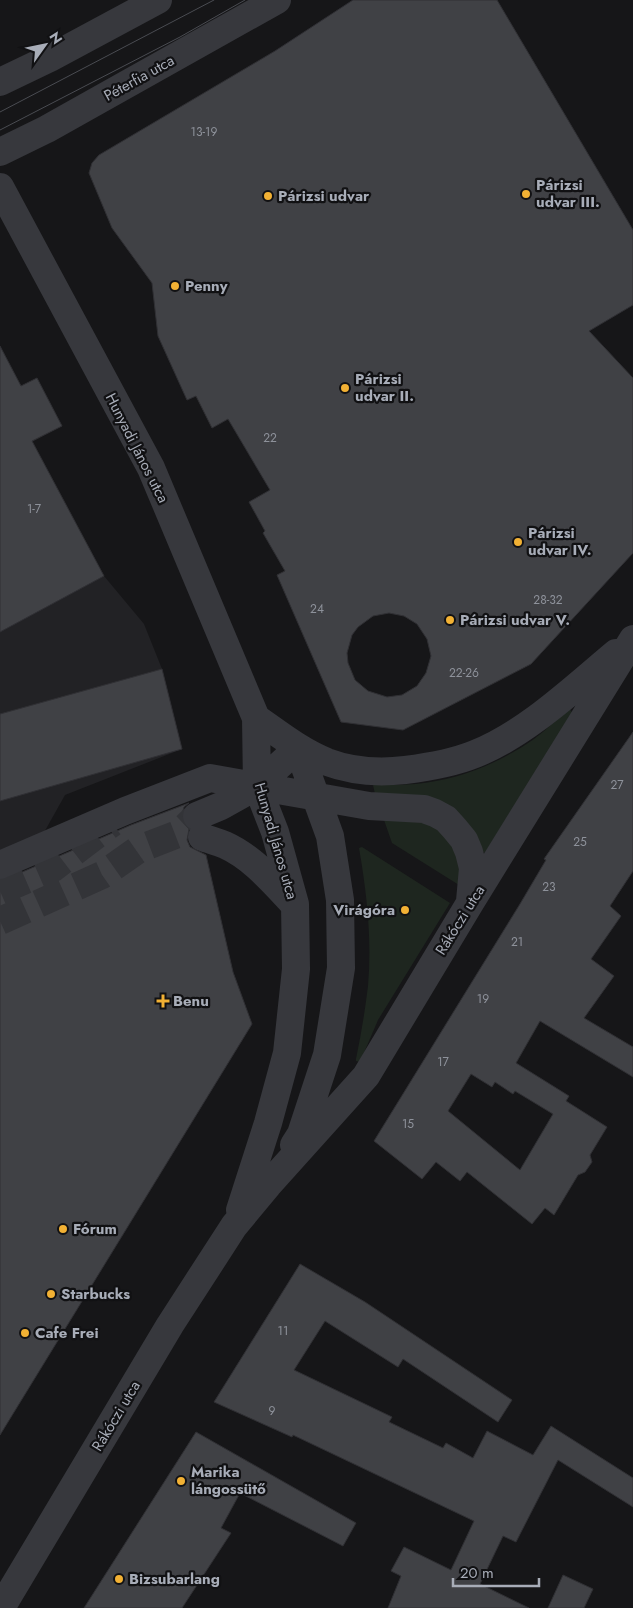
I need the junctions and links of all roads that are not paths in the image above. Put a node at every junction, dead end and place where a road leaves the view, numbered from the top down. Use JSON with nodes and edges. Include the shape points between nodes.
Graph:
{"nodes":[{"id":1,"x":158,"y":0,"type":"edge"},
{"id":2,"x":277,"y":0,"type":"edge"},
{"id":3,"x":0,"y":82,"type":"edge"},
{"id":4,"x":0,"y":152,"type":"edge"},
{"id":5,"x":0,"y":187,"type":"edge"},
{"id":6,"x":633,"y":639,"type":"edge"},
{"id":7,"x":256,"y":718,"type":"junction"},
{"id":8,"x":298,"y":748,"type":"junction"},
{"id":9,"x":258,"y":786,"type":"junction"},
{"id":10,"x":317,"y":797,"type":"junction"},
{"id":11,"x":0,"y":864,"type":"edge"},
{"id":12,"x":470,"y":903,"type":"junction"},
{"id":13,"x":295,"y":904,"type":"junction"},
{"id":14,"x":287,"y":1053,"type":"joint"},
{"id":15,"x":268,"y":1185,"type":"junction"},
{"id":16,"x":234,"y":1226,"type":"junction"},
{"id":17,"x":5,"y":1604,"type":"edge"}],
"edges":[{"from":1,"to":3,"type":"street"},
{"from":2,"to":4,"type":"street","name":"Péterfia utca"},
{"from":5,"to":7,"type":"street","name":"Hunyadi János utca","via":[[151,468]]},
{"from":6,"to":8,"type":"street","name":"Rákóczi utca","via":[[528,724],[475,754],[435,766],[379,771],[344,767]]},
{"from":6,"to":12,"type":"street","name":"Rákóczi utca"},
{"from":7,"to":8,"type":"street"},
{"from":7,"to":9,"type":"street","name":"Hunyadi János utca"},
{"from":8,"to":9,"type":"street"},
{"from":8,"to":10,"type":"street"},
{"from":9,"to":10,"type":"street"},
{"from":9,"to":11,"type":"street","via":[[210,778]]},
{"from":9,"to":13,"type":"street","name":"Hunyadi János utca"},
{"from":9,"to":13,"type":"street","via":[[221,806],[200,827],[244,856]]},
{"from":10,"to":12,"type":"street","via":[[368,806],[424,809],[446,819],[470,852],[473,868]]},
{"from":10,"to":15,"type":"street","name":"Rákóczi utca","via":[[330,836],[340,900],[341,968],[327,1055],[301,1134]]},
{"from":12,"to":15,"type":"street","name":"Rákóczi utca","via":[[366,1076]]},
{"from":13,"to":14,"type":"street","name":"Hunyadi János utca","via":[[296,969]]},
{"from":14,"to":16,"type":"street","name":"Rákóczi utca"},
{"from":15,"to":16,"type":"street","name":"Rákóczi utca"},
{"from":16,"to":17,"type":"street","name":"Rákóczi utca","via":[[170,1325]]}]}
